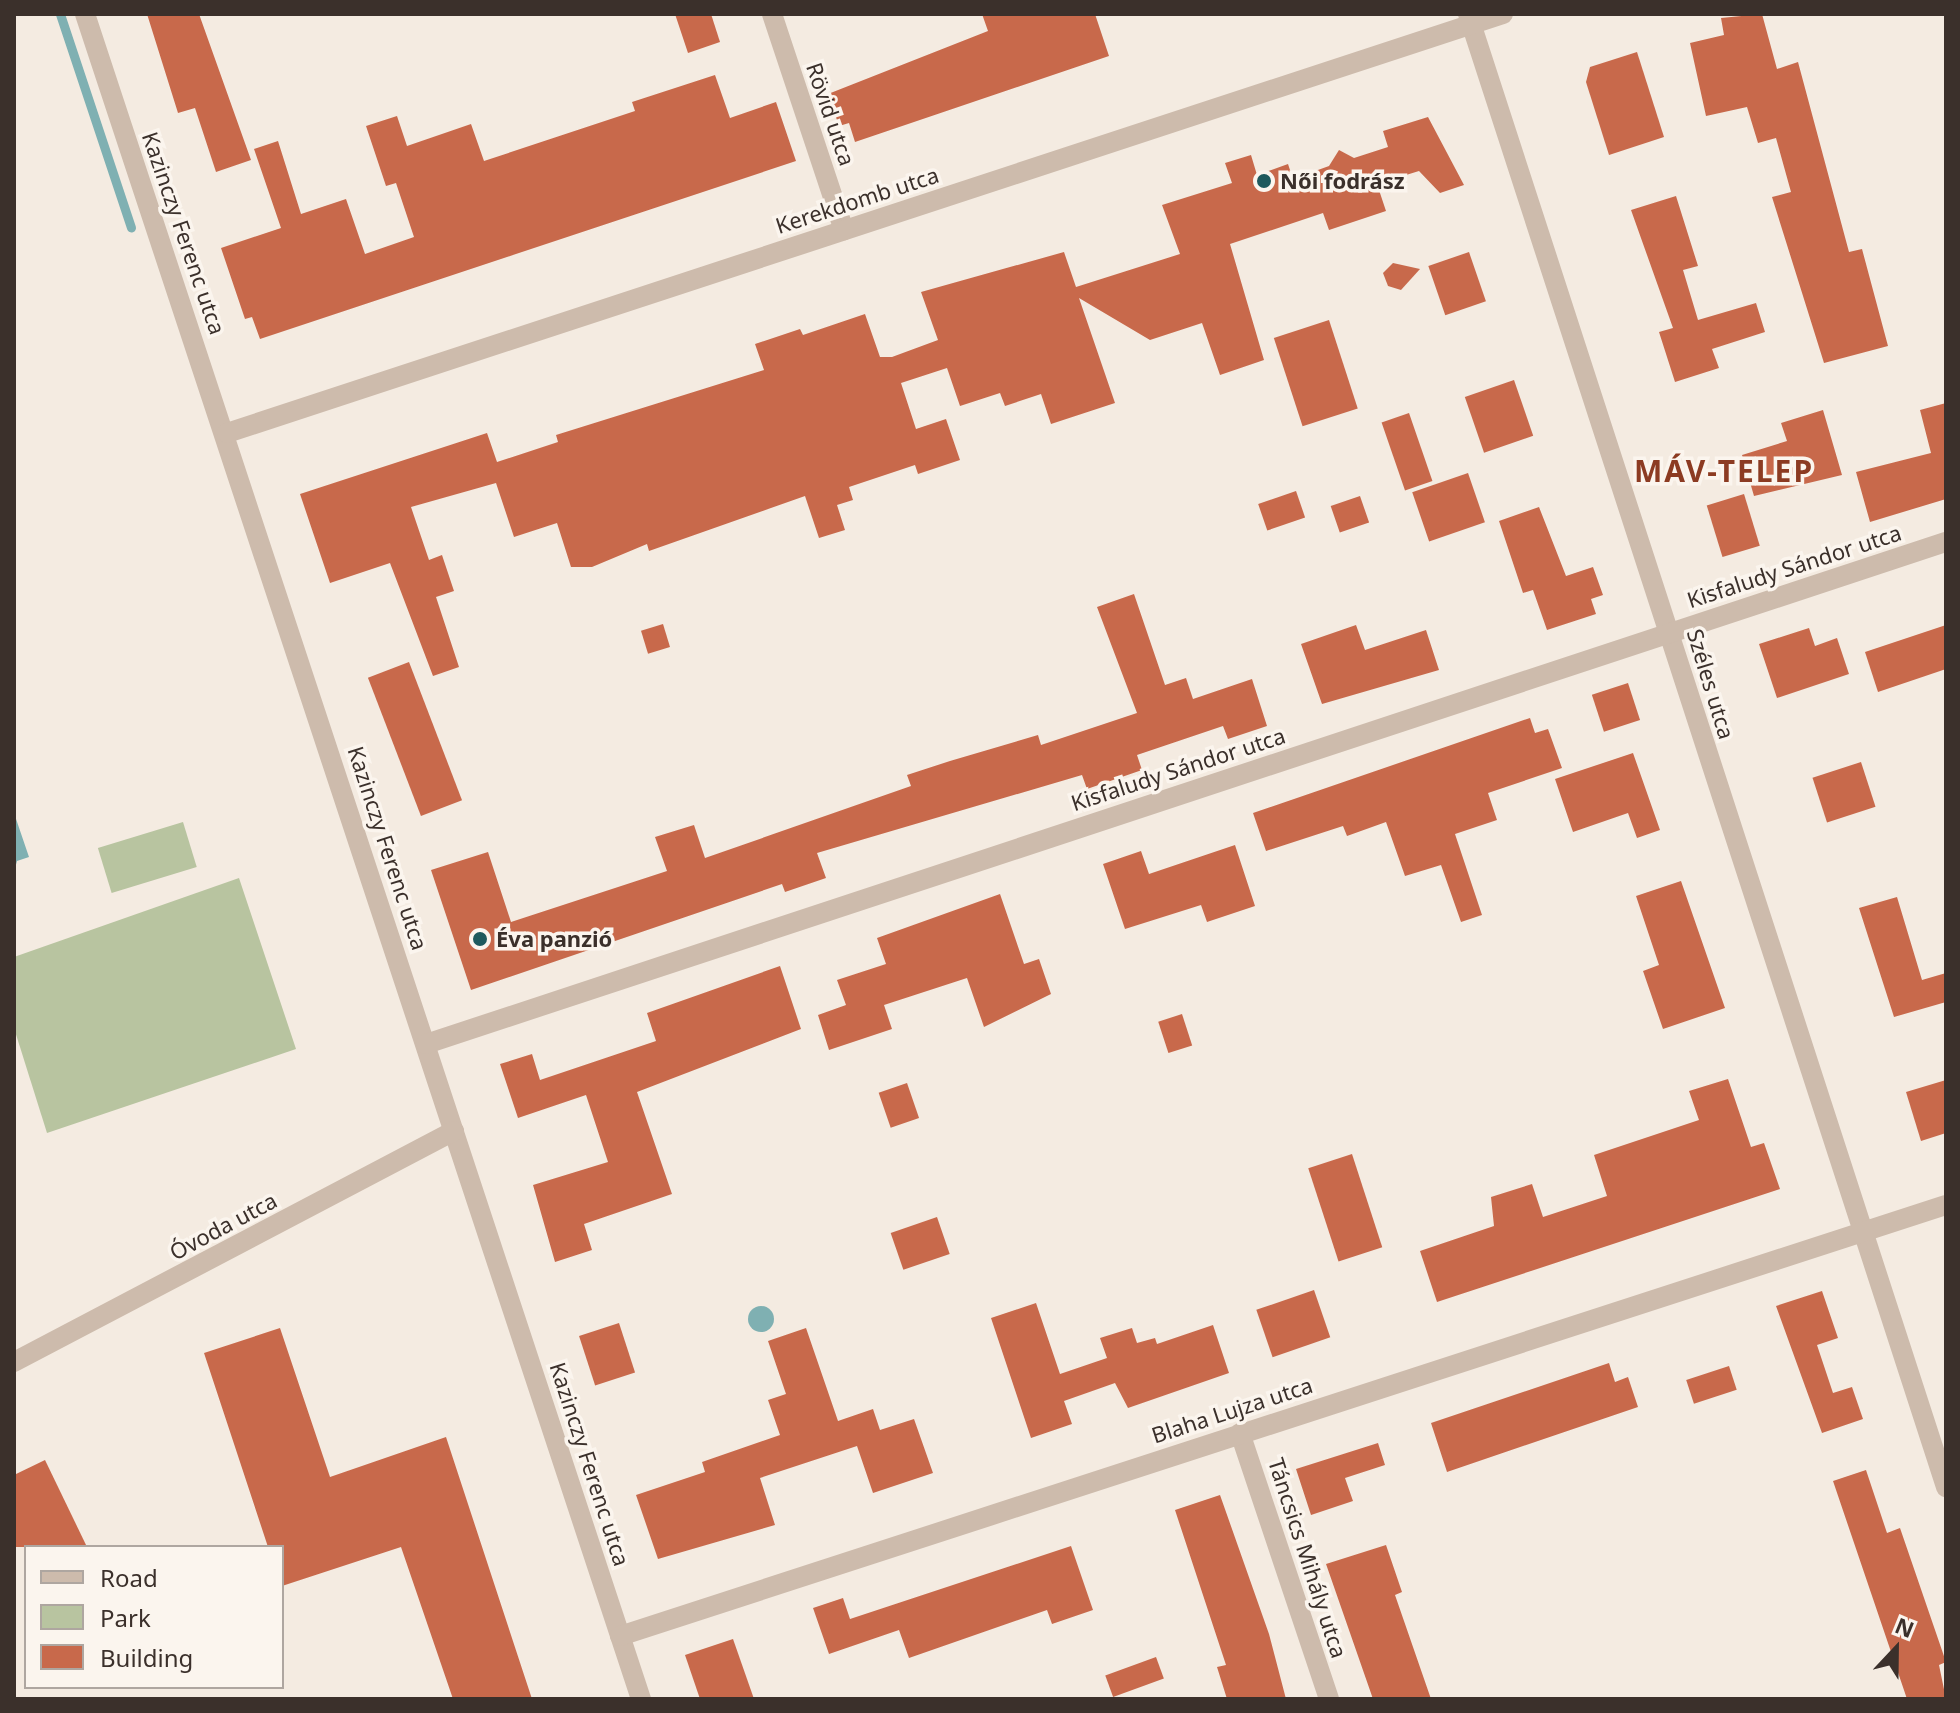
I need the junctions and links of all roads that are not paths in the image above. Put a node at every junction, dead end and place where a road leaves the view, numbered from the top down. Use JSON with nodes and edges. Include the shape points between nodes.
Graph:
{"nodes":[{"id":1,"x":85,"y":14,"type":"edge"},
{"id":2,"x":772,"y":14,"type":"edge"},
{"id":3,"x":1503,"y":14,"type":"edge"},
{"id":4,"x":1470,"y":19,"type":"edge"},
{"id":5,"x":844,"y":230,"type":"junction"},
{"id":6,"x":227,"y":433,"type":"junction"},
{"id":7,"x":1946,"y":542,"type":"edge"},
{"id":8,"x":1669,"y":631,"type":"junction"},
{"id":9,"x":426,"y":1044,"type":"junction"},
{"id":10,"x":454,"y":1131,"type":"junction"},
{"id":11,"x":1946,"y":1205,"type":"edge"},
{"id":12,"x":1860,"y":1232,"type":"junction"},
{"id":13,"x":14,"y":1362,"type":"edge"},
{"id":14,"x":1240,"y":1433,"type":"junction"},
{"id":15,"x":1946,"y":1487,"type":"edge"},
{"id":16,"x":620,"y":1636,"type":"junction"},
{"id":17,"x":641,"y":1699,"type":"edge"},
{"id":18,"x":1329,"y":1699,"type":"edge"}],
"edges":[{"from":1,"to":6,"type":"street","name":"Kazinczy Ferenc utca"},
{"from":2,"to":5,"type":"street","name":"Rövid utca"},
{"from":3,"to":4,"type":"street","name":"Kerekdomb utca"},
{"from":4,"to":5,"type":"street","name":"Kerekdomb utca"},
{"from":4,"to":8,"type":"street","name":"Széles utca"},
{"from":5,"to":6,"type":"street","name":"Kerekdomb utca"},
{"from":6,"to":9,"type":"street","name":"Kazinczy Ferenc utca"},
{"from":7,"to":8,"type":"street","name":"Kisfaludy Sándor utca"},
{"from":8,"to":9,"type":"street","name":"Kisfaludy Sándor utca"},
{"from":8,"to":12,"type":"street","name":"Széles utca"},
{"from":9,"to":10,"type":"street","name":"Kazinczy Ferenc utca"},
{"from":10,"to":13,"type":"street","name":"Óvoda utca"},
{"from":10,"to":16,"type":"street","name":"Kazinczy Ferenc utca"},
{"from":11,"to":12,"type":"street","name":"Blaha Lujza utca"},
{"from":12,"to":14,"type":"street","name":"Blaha Lujza utca"},
{"from":12,"to":15,"type":"street","name":"Széles utca"},
{"from":14,"to":16,"type":"street","name":"Blaha Lujza utca"},
{"from":14,"to":18,"type":"street","name":"Táncsics Mihály utca"},
{"from":16,"to":17,"type":"street","name":"Kazinczy Ferenc utca"}]}
